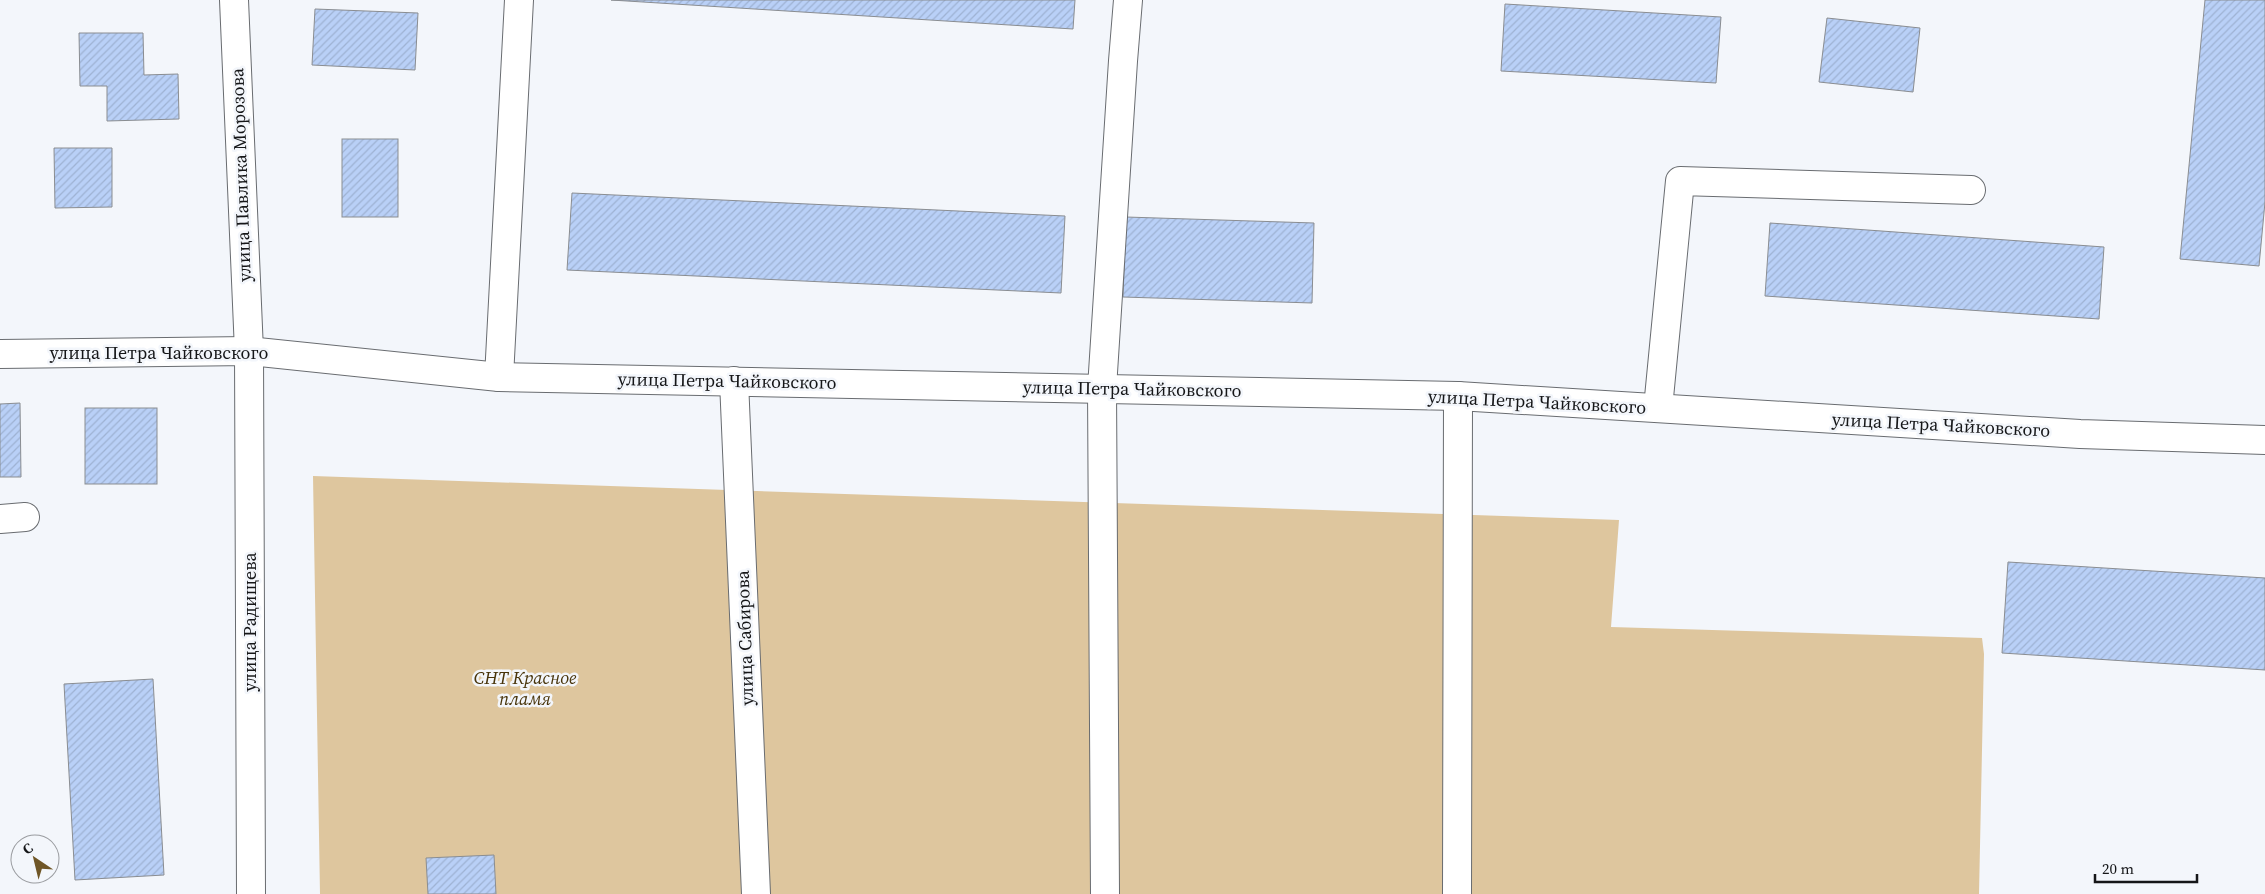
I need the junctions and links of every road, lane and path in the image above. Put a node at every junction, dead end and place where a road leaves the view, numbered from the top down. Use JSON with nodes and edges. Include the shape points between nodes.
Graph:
{"nodes":[{"id":1,"x":234,"y":0,"type":"edge"},
{"id":2,"x":519,"y":0,"type":"edge"},
{"id":3,"x":1128,"y":0,"type":"edge"},
{"id":4,"x":1971,"y":190,"type":"dead end"},
{"id":5,"x":249,"y":351,"type":"junction"},
{"id":6,"x":0,"y":354,"type":"edge"},
{"id":7,"x":499,"y":377,"type":"junction"},
{"id":8,"x":734,"y":381,"type":"junction"},
{"id":9,"x":1102,"y":388,"type":"junction"},
{"id":10,"x":1458,"y":396,"type":"junction"},
{"id":11,"x":1658,"y":408,"type":"junction"},
{"id":12,"x":2265,"y":440,"type":"edge"},
{"id":13,"x":251,"y":894,"type":"edge"},
{"id":14,"x":756,"y":894,"type":"edge"},
{"id":15,"x":1105,"y":894,"type":"edge"},
{"id":16,"x":1456,"y":894,"type":"edge"}],
"edges":[{"from":1,"to":5,"type":"street","name":"улица Павлика Морозова"},
{"from":2,"to":7,"type":"street"},
{"from":3,"to":9,"type":"street"},
{"from":4,"to":11,"type":"street","via":[[1680,181]]},
{"from":5,"to":6,"type":"street","name":"улица Петра Чайковского"},
{"from":5,"to":7,"type":"street","name":"улица Петра Чайковского"},
{"from":5,"to":13,"type":"street","name":"улица Радищева"},
{"from":7,"to":8,"type":"street","name":"улица Петра Чайковского"},
{"from":8,"to":9,"type":"street","name":"улица Петра Чайковского"},
{"from":8,"to":14,"type":"street","name":"улица Сабирова"},
{"from":9,"to":10,"type":"street","name":"улица Петра Чайковского"},
{"from":9,"to":15,"type":"street"},
{"from":10,"to":11,"type":"street","name":"улица Петра Чайковского"},
{"from":10,"to":16,"type":"street"},
{"from":11,"to":12,"type":"street","name":"улица Петра Чайковского","via":[[2070,433]]}]}
